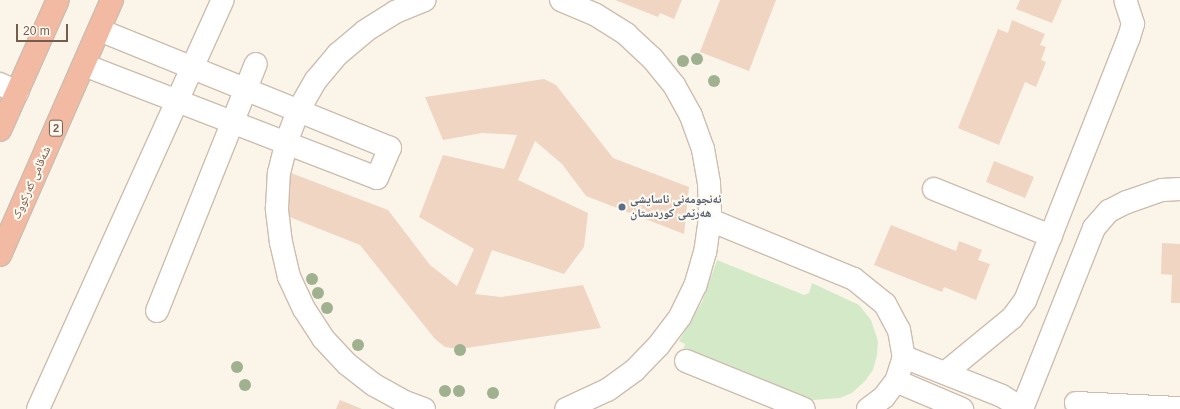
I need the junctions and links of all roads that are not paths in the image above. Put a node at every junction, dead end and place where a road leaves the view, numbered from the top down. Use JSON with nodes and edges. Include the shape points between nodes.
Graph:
{"nodes":[{"id":1,"x":58,"y":0,"type":"edge"},
{"id":2,"x":112,"y":0,"type":"edge"},
{"id":3,"x":223,"y":0,"type":"edge"},
{"id":4,"x":425,"y":0,"type":"edge"},
{"id":5,"x":561,"y":0,"type":"edge"},
{"id":6,"x":1125,"y":0,"type":"edge"},
{"id":7,"x":99,"y":30,"type":"junction"},
{"id":8,"x":256,"y":64,"type":"dead end"},
{"id":9,"x":84,"y":65,"type":"junction"},
{"id":10,"x":192,"y":68,"type":"junction"},
{"id":11,"x":8,"y":88,"type":"edge"},
{"id":12,"x":245,"y":89,"type":"junction"},
{"id":13,"x":178,"y":101,"type":"junction"},
{"id":14,"x":298,"y":110,"type":"junction"},
{"id":15,"x":232,"y":122,"type":"junction"},
{"id":16,"x":0,"y":130,"type":"edge"},
{"id":17,"x":286,"y":143,"type":"junction"},
{"id":18,"x":934,"y":189,"type":"dead end"},
{"id":19,"x":1180,"y":189,"type":"edge"},
{"id":20,"x":710,"y":220,"type":"junction"},
{"id":21,"x":1051,"y":236,"type":"junction"},
{"id":22,"x":0,"y":255,"type":"edge"},
{"id":23,"x":157,"y":311,"type":"dead end"},
{"id":24,"x":904,"y":357,"type":"junction"},
{"id":25,"x":686,"y":362,"type":"dead end"},
{"id":26,"x":954,"y":377,"type":"junction"},
{"id":27,"x":896,"y":381,"type":"junction"},
{"id":28,"x":1076,"y":403,"type":"dead end"},
{"id":29,"x":958,"y":407,"type":"edge"},
{"id":30,"x":416,"y":408,"type":"edge"},
{"id":31,"x":1180,"y":408,"type":"edge"},
{"id":32,"x":38,"y":409,"type":"edge"},
{"id":33,"x":566,"y":409,"type":"edge"},
{"id":34,"x":804,"y":409,"type":"edge"},
{"id":35,"x":868,"y":409,"type":"edge"},
{"id":36,"x":1022,"y":409,"type":"edge"}],
"edges":[{"from":1,"to":11,"type":"highway"},
{"from":2,"to":7,"type":"highway","name":"شەقامی کەرکووک","number":"2"},
{"from":3,"to":10,"type":"street"},
{"from":4,"to":14,"type":"street","via":[[394,12],[365,31],[338,54],[316,80]]},
{"from":5,"to":20,"type":"street","via":[[596,15],[626,34],[652,58],[674,85],[691,116],[702,149],[709,183]]},
{"from":6,"to":21,"type":"street","via":[[1132,24],[1130,37]]},
{"from":7,"to":9,"type":"highway","name":"شەقامی کەرکووک","number":"2"},
{"from":7,"to":10,"type":"street"},
{"from":8,"to":12,"type":"street"},
{"from":9,"to":13,"type":"street"},
{"from":9,"to":22,"type":"highway","name":"شەقامی کەرکووک","number":"2"},
{"from":10,"to":12,"type":"street"},
{"from":10,"to":13,"type":"street"},
{"from":11,"to":16,"type":"highway"},
{"from":12,"to":14,"type":"street"},
{"from":12,"to":15,"type":"street"},
{"from":13,"to":15,"type":"street"},
{"from":13,"to":32,"type":"street"},
{"from":14,"to":17,"type":"street"},
{"from":14,"to":17,"type":"street","via":[[390,148],[377,178]]},
{"from":15,"to":17,"type":"street"},
{"from":15,"to":23,"type":"street"},
{"from":17,"to":30,"type":"street","via":[[279,173],[277,208],[280,243],[289,277],[304,309],[323,338],[347,364],[374,385]]},
{"from":18,"to":21,"type":"street"},
{"from":19,"to":36,"type":"street","via":[[1162,190],[1127,202],[1109,211],[1094,228]]},
{"from":20,"to":24,"type":"street","via":[[835,270],[873,291],[892,316],[903,343]]},
{"from":20,"to":33,"type":"street","via":[[706,252],[695,286],[680,317],[659,345],[635,370],[607,390]]},
{"from":21,"to":26,"type":"street","via":[[1020,309]]},
{"from":24,"to":26,"type":"street"},
{"from":24,"to":27,"type":"street"},
{"from":25,"to":34,"type":"street"},
{"from":26,"to":29,"type":"street"},
{"from":26,"to":36,"type":"street","via":[[1002,396]]},
{"from":27,"to":29,"type":"street"},
{"from":27,"to":35,"type":"street","via":[[884,397]]},
{"from":28,"to":31,"type":"street"}]}
